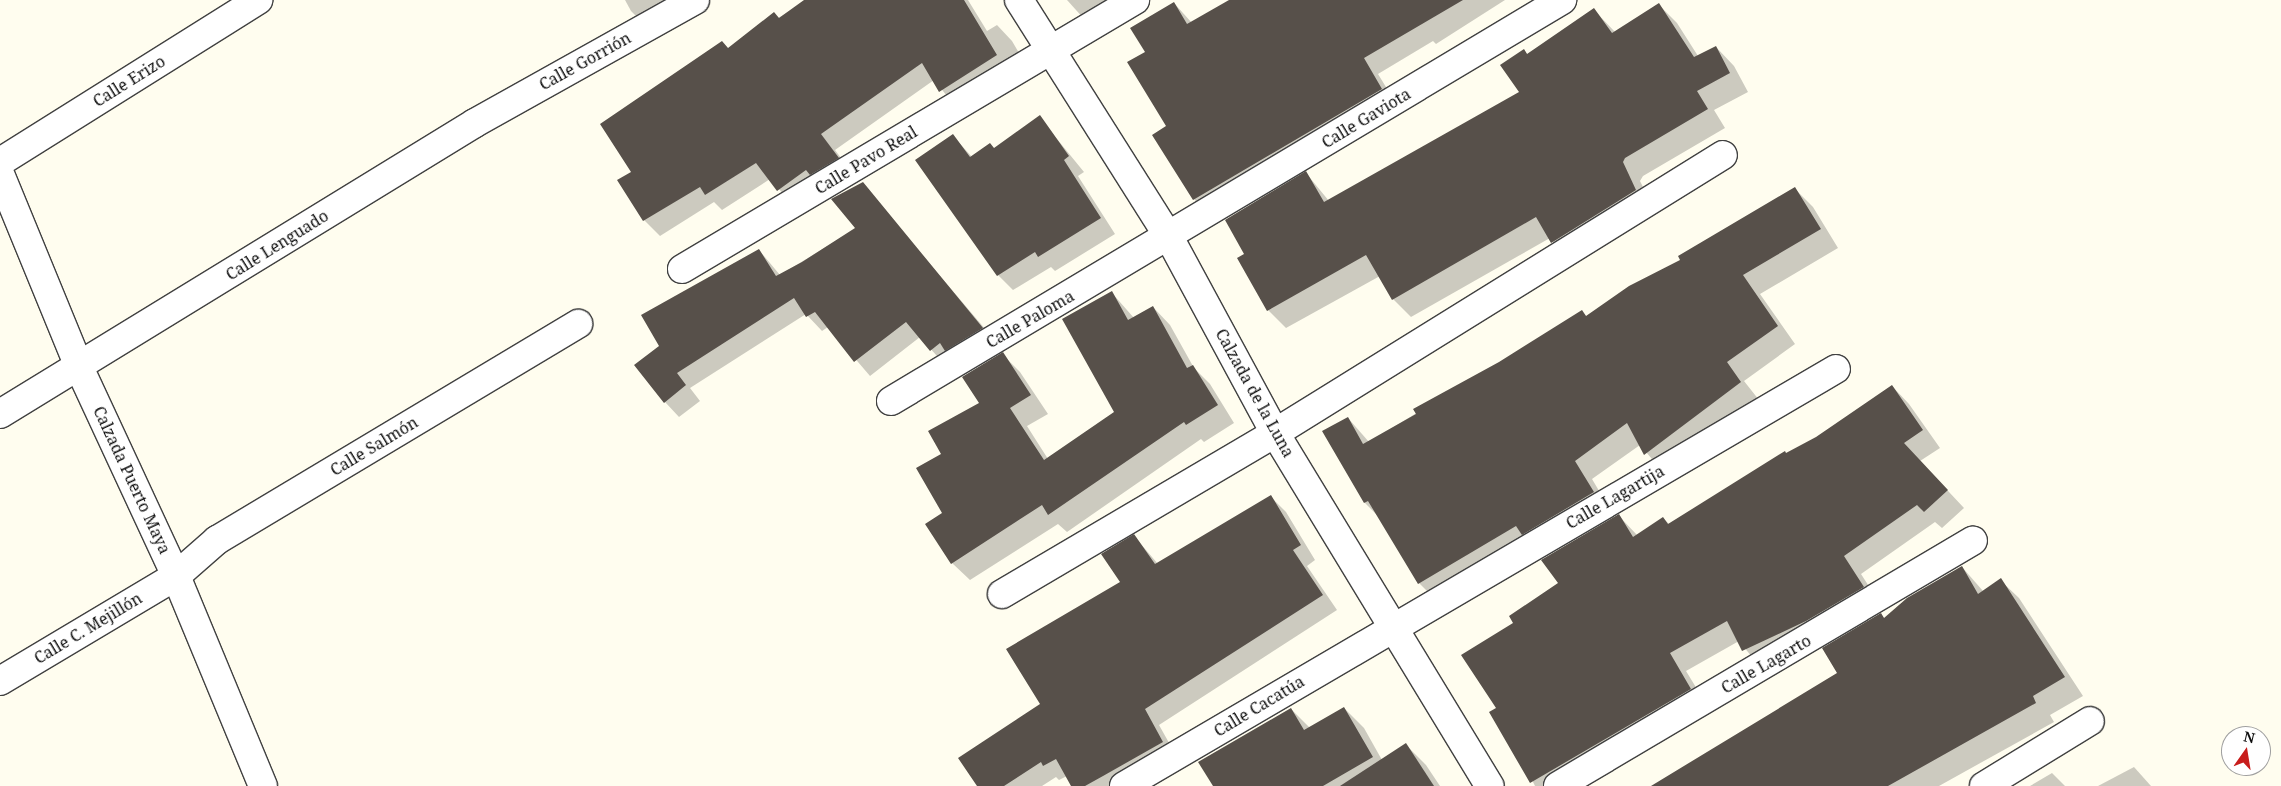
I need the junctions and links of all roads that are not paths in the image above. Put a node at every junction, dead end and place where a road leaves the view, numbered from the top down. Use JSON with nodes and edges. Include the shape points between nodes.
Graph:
{"nodes":[{"id":1,"x":258,"y":0,"type":"edge"},
{"id":2,"x":695,"y":0,"type":"edge"},
{"id":3,"x":1018,"y":0,"type":"edge"},
{"id":4,"x":1135,"y":0,"type":"edge"},
{"id":5,"x":1562,"y":0,"type":"edge"},
{"id":6,"x":1050,"y":51,"type":"junction"},
{"id":7,"x":475,"y":123,"type":"joint"},
{"id":8,"x":1723,"y":155,"type":"dead end"},
{"id":9,"x":0,"y":162,"type":"edge"},
{"id":10,"x":0,"y":174,"type":"edge"},
{"id":11,"x":1169,"y":237,"type":"junction"},
{"id":12,"x":682,"y":269,"type":"dead end"},
{"id":13,"x":578,"y":324,"type":"dead end"},
{"id":14,"x":79,"y":367,"type":"junction"},
{"id":15,"x":1836,"y":369,"type":"dead end"},
{"id":16,"x":891,"y":401,"type":"dead end"},
{"id":17,"x":0,"y":414,"type":"edge"},
{"id":18,"x":1276,"y":433,"type":"junction"},
{"id":19,"x":1973,"y":542,"type":"dead end"},
{"id":20,"x":176,"y":576,"type":"junction"},
{"id":21,"x":1002,"y":594,"type":"dead end"},
{"id":22,"x":1394,"y":625,"type":"junction"},
{"id":23,"x":0,"y":681,"type":"edge"},
{"id":24,"x":2090,"y":721,"type":"dead end"},
{"id":25,"x":263,"y":786,"type":"edge"},
{"id":26,"x":1124,"y":786,"type":"edge"},
{"id":27,"x":1490,"y":786,"type":"edge"},
{"id":28,"x":1558,"y":786,"type":"edge"},
{"id":29,"x":1984,"y":786,"type":"edge"}],
"edges":[{"from":1,"to":9,"type":"street","name":"Calle Erizo"},
{"from":2,"to":7,"type":"street","name":"Calle Gorrión"},
{"from":3,"to":6,"type":"street","name":"Calzada de la Luna"},
{"from":4,"to":6,"type":"street","name":"Calle Pavo Real"},
{"from":5,"to":11,"type":"street","name":"Calle Gaviota"},
{"from":6,"to":11,"type":"street","name":"Calzada de la Luna"},
{"from":6,"to":12,"type":"street","name":"Calle Pavo Real"},
{"from":7,"to":14,"type":"street","name":"Calle Lenguado"},
{"from":8,"to":18,"type":"street"},
{"from":10,"to":14,"type":"street","name":"Calzada Puerto Maya"},
{"from":11,"to":16,"type":"street","name":"Calle Paloma"},
{"from":11,"to":18,"type":"street","name":"Calzada de la Luna"},
{"from":13,"to":20,"type":"street","name":"Calle Salmón","via":[[217,540]]},
{"from":14,"to":17,"type":"street","name":"Calle Lenguado"},
{"from":14,"to":20,"type":"street","name":"Calzada Puerto Maya"},
{"from":15,"to":22,"type":"street","name":"Calle Lagartija"},
{"from":18,"to":21,"type":"street"},
{"from":18,"to":22,"type":"street","name":"Calzada de la Luna"},
{"from":19,"to":28,"type":"street","name":"Calle Lagarto"},
{"from":20,"to":23,"type":"street","name":"Calle C. Mejillón"},
{"from":20,"to":25,"type":"street","name":"Calzada Puerto Maya"},
{"from":22,"to":26,"type":"street","name":"Calle Cacatúa"},
{"from":22,"to":27,"type":"street","name":"Calzada de la Luna"},
{"from":24,"to":29,"type":"street"}]}
